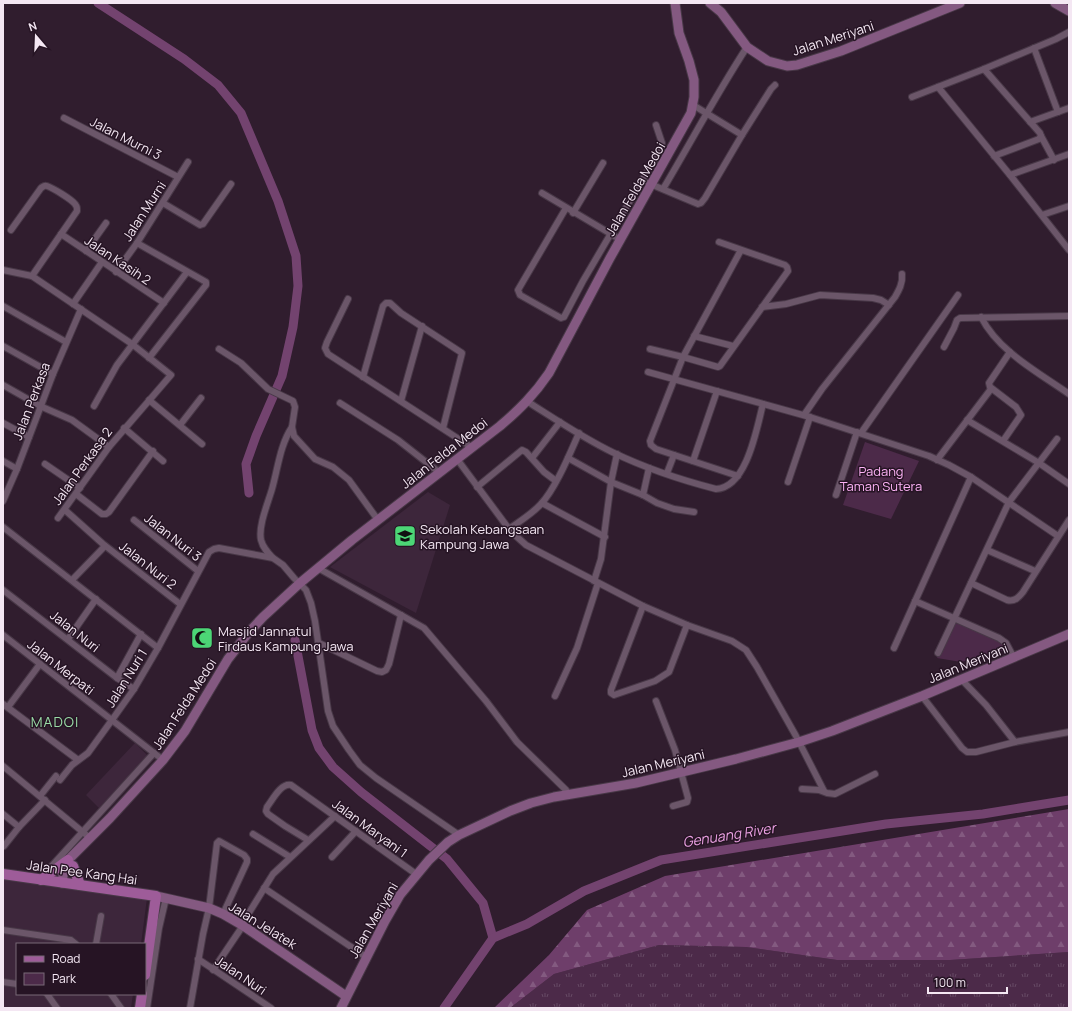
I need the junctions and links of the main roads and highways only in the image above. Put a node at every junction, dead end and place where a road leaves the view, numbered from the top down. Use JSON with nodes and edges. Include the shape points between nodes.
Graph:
{"nodes":[{"id":1,"x":3,"y":874,"type":"edge"},
{"id":2,"x":45,"y":878,"type":"junction"},
{"id":3,"x":70,"y":884,"type":"junction"},
{"id":4,"x":158,"y":896,"type":"junction"},
{"id":5,"x":144,"y":943,"type":"edge"},
{"id":6,"x":146,"y":971,"type":"edge"},
{"id":7,"x":137,"y":995,"type":"edge"},
{"id":8,"x":142,"y":995,"type":"edge"},
{"id":9,"x":135,"y":1008,"type":"edge"},
{"id":10,"x":140,"y":1008,"type":"edge"}],
"edges":[{"from":1,"to":2,"type":"main road","name":"Jalan Pee Kang Hai"},
{"from":2,"to":3,"type":"main road","name":"Jalan Pee Kang Hai"},
{"from":2,"to":3,"type":"main road","via":[[70,863]]},
{"from":3,"to":4,"type":"main road","name":"Jalan Pee Kang Hai"},
{"from":4,"to":5,"type":"main road"},
{"from":4,"to":6,"type":"main road","via":[[156,927]]},
{"from":7,"to":9,"type":"main road"},
{"from":8,"to":10,"type":"main road"}]}
